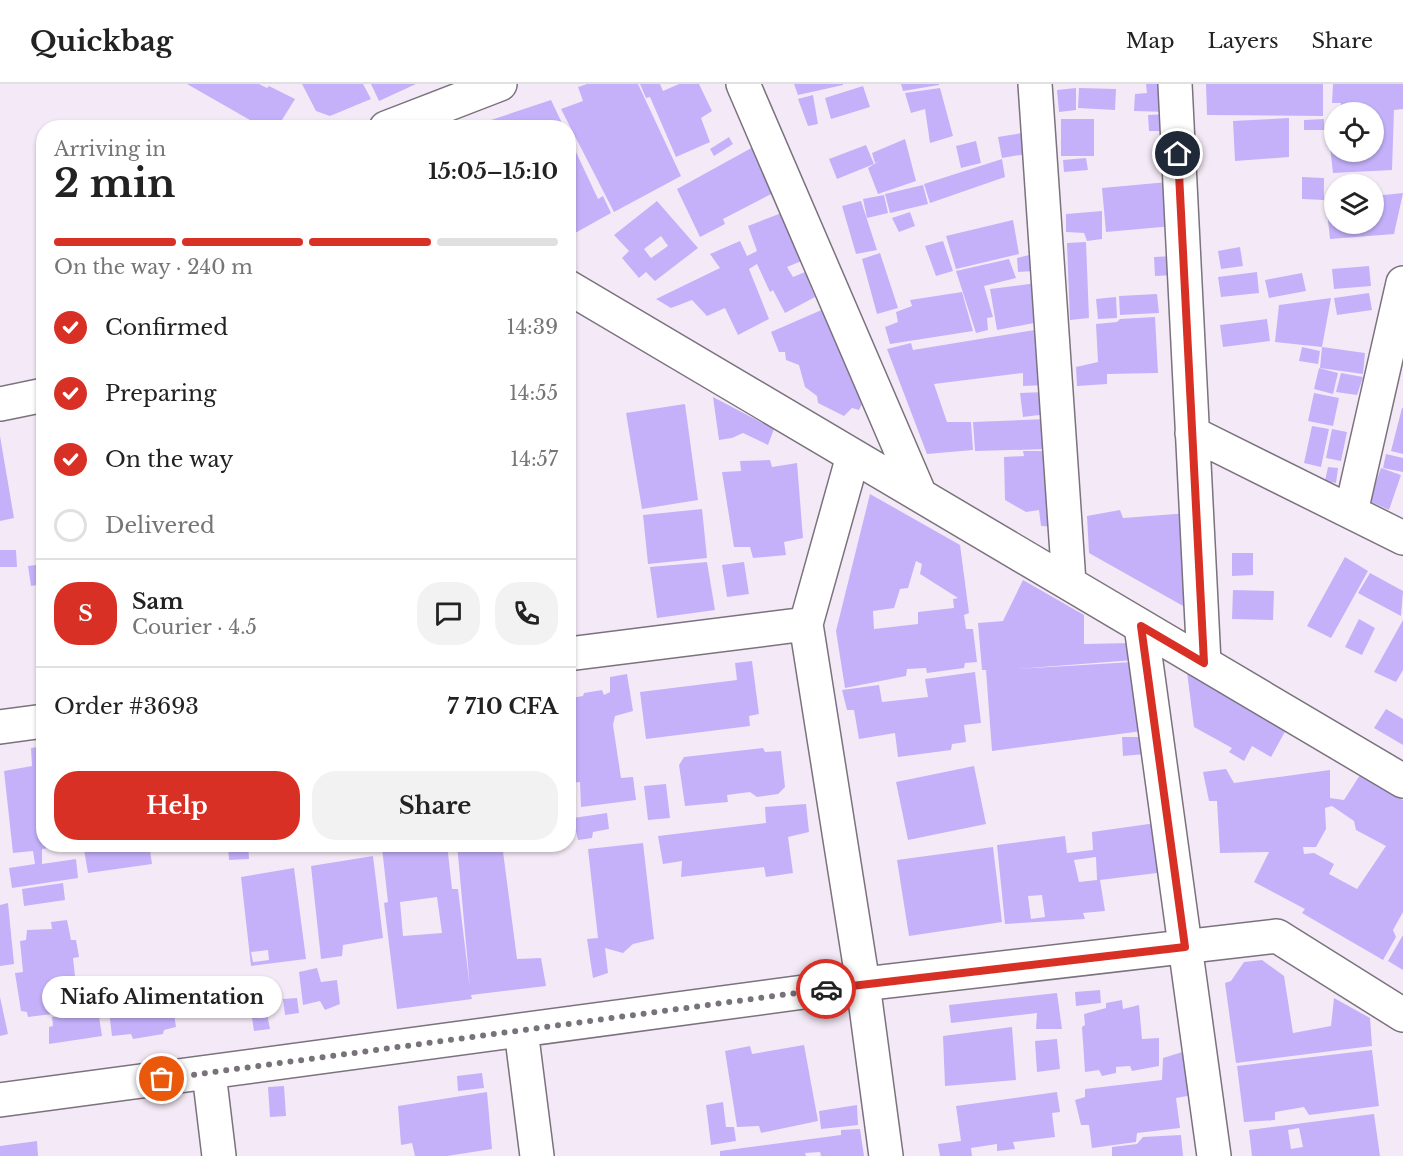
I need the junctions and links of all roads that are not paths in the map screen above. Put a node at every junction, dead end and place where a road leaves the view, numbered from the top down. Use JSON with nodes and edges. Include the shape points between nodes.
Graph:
{"nodes":[{"id":1,"x":500,"y":84,"type":"edge"},
{"id":2,"x":743,"y":84,"type":"edge"},
{"id":3,"x":1035,"y":84,"type":"edge"},
{"id":4,"x":1175,"y":84,"type":"edge"},
{"id":5,"x":407,"y":120,"type":"edge"},
{"id":6,"x":1403,"y":283,"type":"edge"},
{"id":7,"x":576,"y":292,"type":"edge"},
{"id":8,"x":36,"y":397,"type":"edge"},
{"id":9,"x":0,"y":404,"type":"edge"},
{"id":10,"x":1192,"y":433,"type":"junction"},
{"id":11,"x":853,"y":456,"type":"junction"},
{"id":12,"x":920,"y":495,"type":"junction"},
{"id":13,"x":1351,"y":512,"type":"junction"},
{"id":14,"x":1403,"y":538,"type":"edge"},
{"id":15,"x":1069,"y":583,"type":"junction"},
{"id":16,"x":806,"y":624,"type":"junction"},
{"id":17,"x":1141,"y":626,"type":"junction"},
{"id":18,"x":576,"y":653,"type":"edge"},
{"id":19,"x":1204,"y":663,"type":"junction"},
{"id":20,"x":36,"y":722,"type":"edge"},
{"id":21,"x":0,"y":727,"type":"edge"},
{"id":22,"x":1403,"y":781,"type":"edge"},
{"id":23,"x":1185,"y":947,"type":"junction"},
{"id":24,"x":863,"y":984,"type":"junction"},
{"id":25,"x":1403,"y":1015,"type":"edge"},
{"id":26,"x":520,"y":1030,"type":"junction"},
{"id":27,"x":208,"y":1073,"type":"junction"},
{"id":28,"x":0,"y":1100,"type":"edge"},
{"id":29,"x":219,"y":1156,"type":"edge"},
{"id":30,"x":537,"y":1156,"type":"edge"},
{"id":31,"x":886,"y":1156,"type":"edge"},
{"id":32,"x":1214,"y":1156,"type":"edge"}],
"edges":[{"from":1,"to":5,"type":"street"},
{"from":2,"to":12,"type":"street"},
{"from":3,"to":15,"type":"street"},
{"from":4,"to":10,"type":"street"},
{"from":6,"to":13,"type":"street"},
{"from":7,"to":11,"type":"street"},
{"from":8,"to":9,"type":"street"},
{"from":10,"to":13,"type":"street"},
{"from":10,"to":19,"type":"street"},
{"from":11,"to":12,"type":"street"},
{"from":11,"to":16,"type":"street"},
{"from":12,"to":15,"type":"street"},
{"from":13,"to":14,"type":"street"},
{"from":15,"to":17,"type":"street"},
{"from":16,"to":18,"type":"street"},
{"from":16,"to":24,"type":"street"},
{"from":17,"to":19,"type":"street"},
{"from":17,"to":23,"type":"street"},
{"from":19,"to":22,"type":"street"},
{"from":20,"to":21,"type":"street"},
{"from":23,"to":24,"type":"street"},
{"from":23,"to":25,"type":"street","via":[[1277,936]]},
{"from":23,"to":32,"type":"street"},
{"from":24,"to":26,"type":"street"},
{"from":24,"to":31,"type":"street"},
{"from":26,"to":27,"type":"street"},
{"from":26,"to":30,"type":"street"},
{"from":27,"to":28,"type":"street"},
{"from":27,"to":29,"type":"street"}]}
